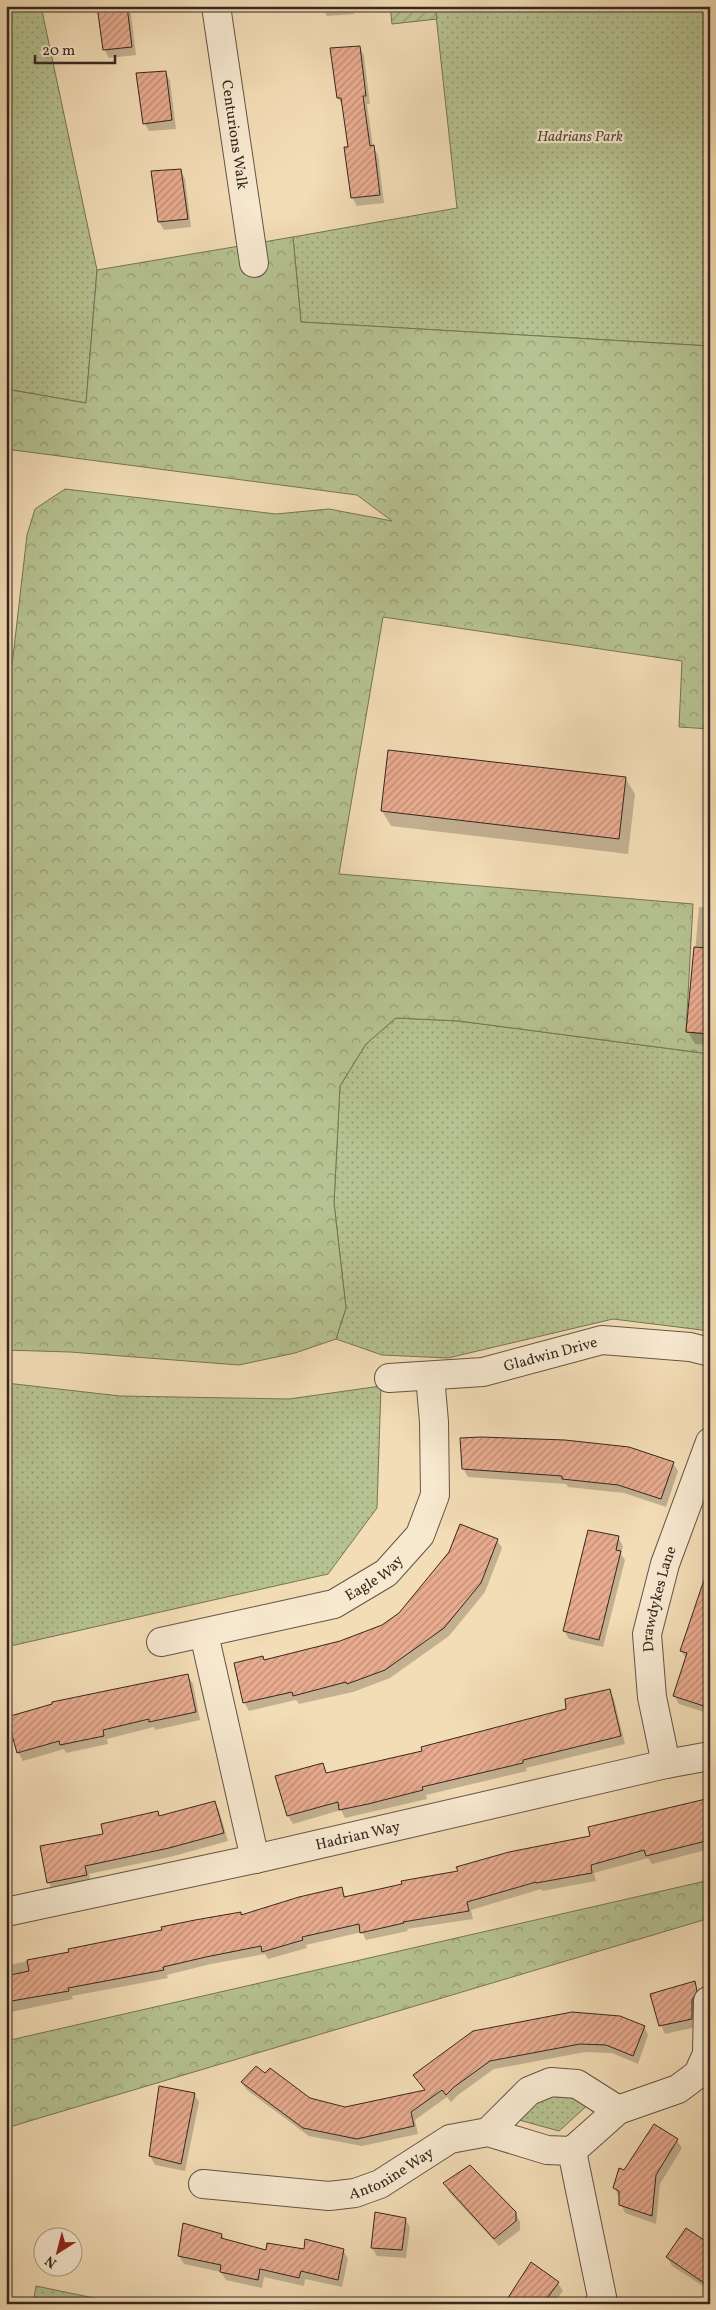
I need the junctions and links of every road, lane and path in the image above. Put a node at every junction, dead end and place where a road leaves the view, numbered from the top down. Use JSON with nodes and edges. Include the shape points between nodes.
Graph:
{"nodes":[{"id":1,"x":216,"y":6,"type":"edge"},
{"id":2,"x":254,"y":263,"type":"dead end"},
{"id":3,"x":710,"y":1352,"type":"edge"},
{"id":4,"x":430,"y":1376,"type":"junction"},
{"id":5,"x":389,"y":1378,"type":"dead end"},
{"id":6,"x":710,"y":1442,"type":"edge"},
{"id":7,"x":204,"y":1634,"type":"junction"},
{"id":8,"x":161,"y":1642,"type":"dead end"},
{"id":9,"x":710,"y":1756,"type":"edge"},
{"id":10,"x":666,"y":1764,"type":"junction"},
{"id":11,"x":255,"y":1859,"type":"junction"},
{"id":12,"x":6,"y":1912,"type":"edge"},
{"id":13,"x":708,"y":2001,"type":"dead end"},
{"id":14,"x":618,"y":2110,"type":"junction"},
{"id":15,"x":488,"y":2132,"type":"junction"},
{"id":16,"x":572,"y":2152,"type":"junction"},
{"id":17,"x":203,"y":2184,"type":"dead end"},
{"id":18,"x":606,"y":2301,"type":"edge"}],
"edges":[{"from":1,"to":2,"type":"street","name":"Centurions Walk"},
{"from":3,"to":4,"type":"street","name":"Gladwin Drive","via":[[690,1347],[602,1340],[483,1372]]},
{"from":4,"to":5,"type":"street","name":"Gladwin Drive"},
{"from":4,"to":7,"type":"street","name":"Eagle Way","via":[[436,1494],[420,1535],[386,1573],[334,1604]]},
{"from":6,"to":10,"type":"street","name":"Drawdykes Lane","via":[[665,1564],[647,1634],[652,1697]]},
{"from":7,"to":8,"type":"street","name":"Eagle Way"},
{"from":7,"to":11,"type":"street"},
{"from":9,"to":10,"type":"street","name":"Hadrian Way"},
{"from":10,"to":11,"type":"street","name":"Hadrian Way"},
{"from":11,"to":12,"type":"street","name":"Hadrian Way"},
{"from":13,"to":14,"type":"street","via":[[707,2054],[698,2074],[678,2089]]},
{"from":14,"to":15,"type":"street","via":[[577,2084],[551,2082],[529,2091]]},
{"from":14,"to":16,"type":"street"},
{"from":15,"to":16,"type":"street","name":"Antonine Way","via":[[547,2150]]},
{"from":15,"to":17,"type":"street","name":"Antonine Way","via":[[450,2139],[380,2184],[356,2193],[329,2196]]},
{"from":16,"to":18,"type":"street"}]}
